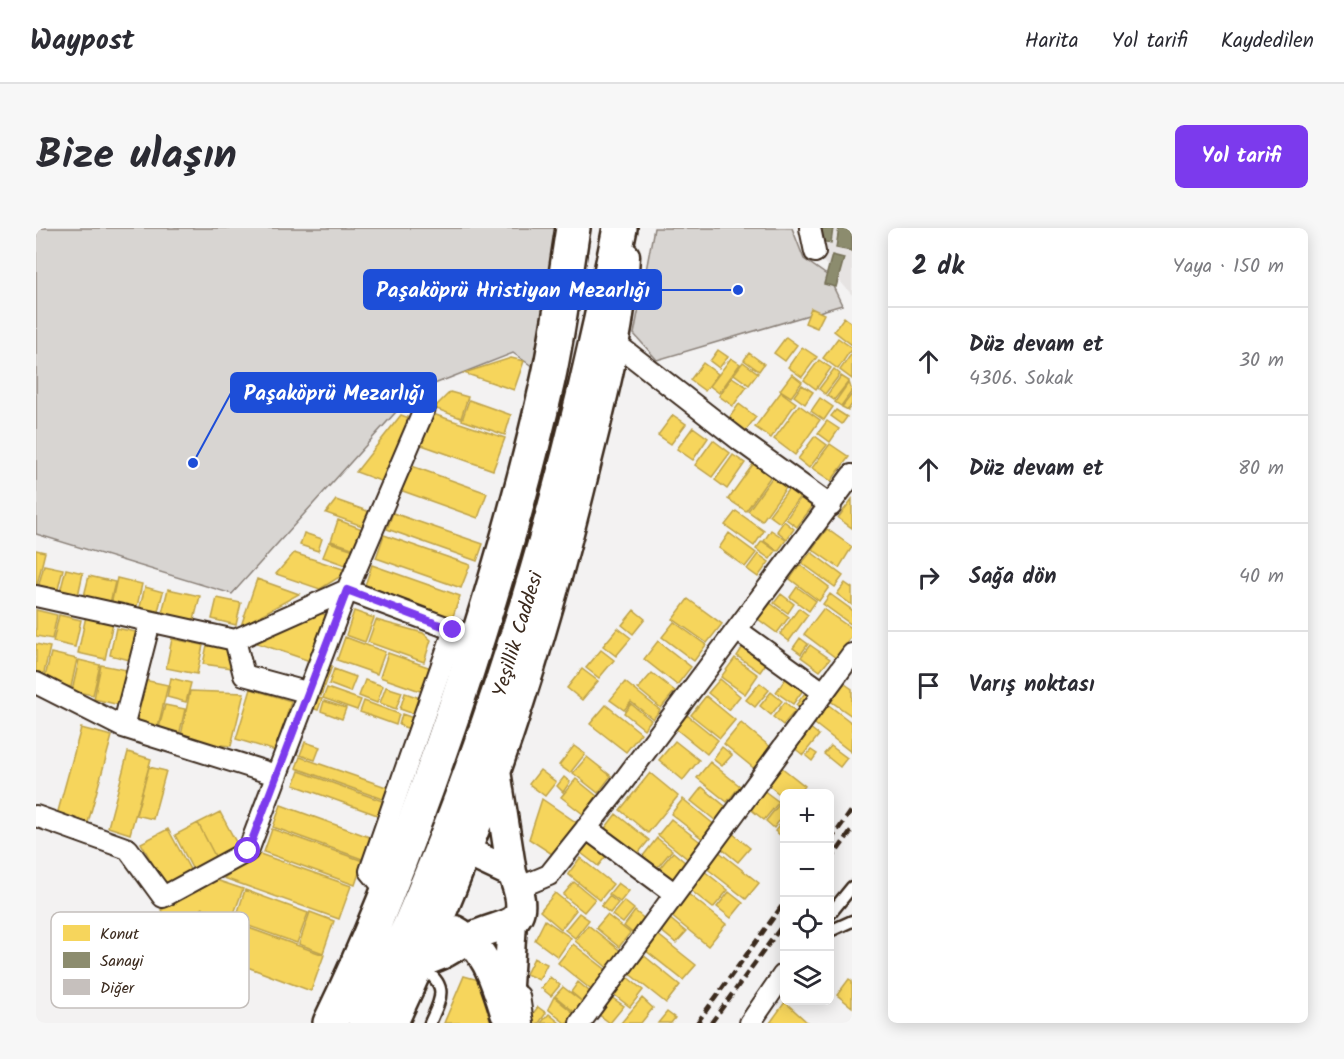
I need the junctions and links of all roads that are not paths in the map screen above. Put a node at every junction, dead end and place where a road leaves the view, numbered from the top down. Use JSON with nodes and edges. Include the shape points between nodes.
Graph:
{"nodes":[{"id":1,"x":573,"y":228,"type":"edge"},
{"id":2,"x":620,"y":228,"type":"edge"},
{"id":3,"x":626,"y":228,"type":"edge"},
{"id":4,"x":810,"y":228,"type":"edge"},
{"id":5,"x":816,"y":252,"type":"dead end"},
{"id":6,"x":615,"y":343,"type":"junction"},
{"id":7,"x":425,"y":408,"type":"dead end"},
{"id":8,"x":852,"y":475,"type":"edge"},
{"id":9,"x":831,"y":506,"type":"junction"},
{"id":10,"x":347,"y":590,"type":"junction"},
{"id":11,"x":36,"y":596,"type":"edge"},
{"id":12,"x":150,"y":622,"type":"junction"},
{"id":13,"x":737,"y":630,"type":"junction"},
{"id":14,"x":466,"y":634,"type":"junction"},
{"id":15,"x":235,"y":640,"type":"junction"},
{"id":16,"x":852,"y":654,"type":"edge"},
{"id":17,"x":36,"y":683,"type":"edge"},
{"id":18,"x":306,"y":692,"type":"junction"},
{"id":19,"x":823,"y":692,"type":"junction"},
{"id":20,"x":123,"y":727,"type":"junction"},
{"id":21,"x":495,"y":769,"type":"junction"},
{"id":22,"x":276,"y":775,"type":"junction"},
{"id":23,"x":36,"y":816,"type":"edge"},
{"id":24,"x":413,"y":827,"type":"junction"},
{"id":25,"x":586,"y":828,"type":"junction"},
{"id":26,"x":456,"y":846,"type":"junction"},
{"id":27,"x":515,"y":880,"type":"junction"},
{"id":28,"x":852,"y":887,"type":"edge"},
{"id":29,"x":388,"y":893,"type":"junction"},
{"id":30,"x":675,"y":894,"type":"junction"},
{"id":31,"x":834,"y":909,"type":"edge"},
{"id":32,"x":428,"y":915,"type":"junction"},
{"id":33,"x":852,"y":921,"type":"edge"},
{"id":34,"x":512,"y":922,"type":"junction"},
{"id":35,"x":834,"y":929,"type":"edge"},
{"id":36,"x":470,"y":938,"type":"junction"},
{"id":37,"x":421,"y":964,"type":"junction"},
{"id":38,"x":780,"y":980,"type":"edge"},
{"id":39,"x":510,"y":1012,"type":"edge"},
{"id":40,"x":330,"y":1023,"type":"edge"},
{"id":41,"x":365,"y":1023,"type":"edge"},
{"id":42,"x":393,"y":1023,"type":"edge"},
{"id":43,"x":430,"y":1023,"type":"edge"},
{"id":44,"x":580,"y":1023,"type":"edge"},
{"id":45,"x":750,"y":1023,"type":"edge"}],
"edges":[{"from":1,"to":14,"type":"highway","name":"Yeşillik Caddesi","via":[[548,379],[513,518]]},
{"from":2,"to":26,"type":"highway","name":"Yeşillik Caddesi","via":[[582,403],[524,619],[485,737]]},
{"from":3,"to":6,"type":"street","via":[[624,290]]},
{"from":4,"to":5,"type":"street"},
{"from":6,"to":9,"type":"street"},
{"from":6,"to":21,"type":"street","via":[[576,510],[520,703]]},
{"from":7,"to":10,"type":"street"},
{"from":8,"to":9,"type":"street"},
{"from":9,"to":13,"type":"street"},
{"from":10,"to":14,"type":"street"},
{"from":10,"to":15,"type":"street"},
{"from":10,"to":18,"type":"street"},
{"from":11,"to":12,"type":"street"},
{"from":12,"to":15,"type":"street"},
{"from":12,"to":20,"type":"street"},
{"from":13,"to":19,"type":"street"},
{"from":13,"to":25,"type":"street"},
{"from":14,"to":24,"type":"highway","name":"Yeşillik Caddesi"},
{"from":14,"to":29,"type":"street","via":[[370,871]]},
{"from":15,"to":18,"type":"street","via":[[244,675]]},
{"from":16,"to":19,"type":"street"},
{"from":17,"to":20,"type":"street"},
{"from":18,"to":22,"type":"street"},
{"from":19,"to":30,"type":"street"},
{"from":20,"to":22,"type":"street"},
{"from":21,"to":26,"type":"street"},
{"from":21,"to":27,"type":"street"},
{"from":22,"to":23,"type":"street","via":[[248,851],[163,897],[128,849]]},
{"from":24,"to":26,"type":"street"},
{"from":24,"to":29,"type":"highway","name":"Yeşillik Caddesi"},
{"from":25,"to":27,"type":"street","via":[[549,875]]},
{"from":25,"to":30,"type":"street"},
{"from":26,"to":27,"type":"street"},
{"from":26,"to":32,"type":"highway","name":"Yeşillik Caddesi"},
{"from":27,"to":34,"type":"street","via":[[520,903],[519,914]]},
{"from":28,"to":31,"type":"lane"},
{"from":29,"to":32,"type":"street"},
{"from":29,"to":40,"type":"highway","name":"Yeşillik Caddesi"},
{"from":30,"to":44,"type":"street"},
{"from":32,"to":36,"type":"street"},
{"from":32,"to":37,"type":"street"},
{"from":32,"to":41,"type":"highway","name":"Yeşillik Caddesi"},
{"from":33,"to":35,"type":"lane"},
{"from":34,"to":36,"type":"street"},
{"from":34,"to":39,"type":"street"},
{"from":36,"to":37,"type":"street","via":[[441,957]]},
{"from":36,"to":39,"type":"street","via":[[492,970]]},
{"from":37,"to":42,"type":"street"},
{"from":37,"to":43,"type":"lane","via":[[441,986],[441,999]]},
{"from":38,"to":45,"type":"street"}]}
